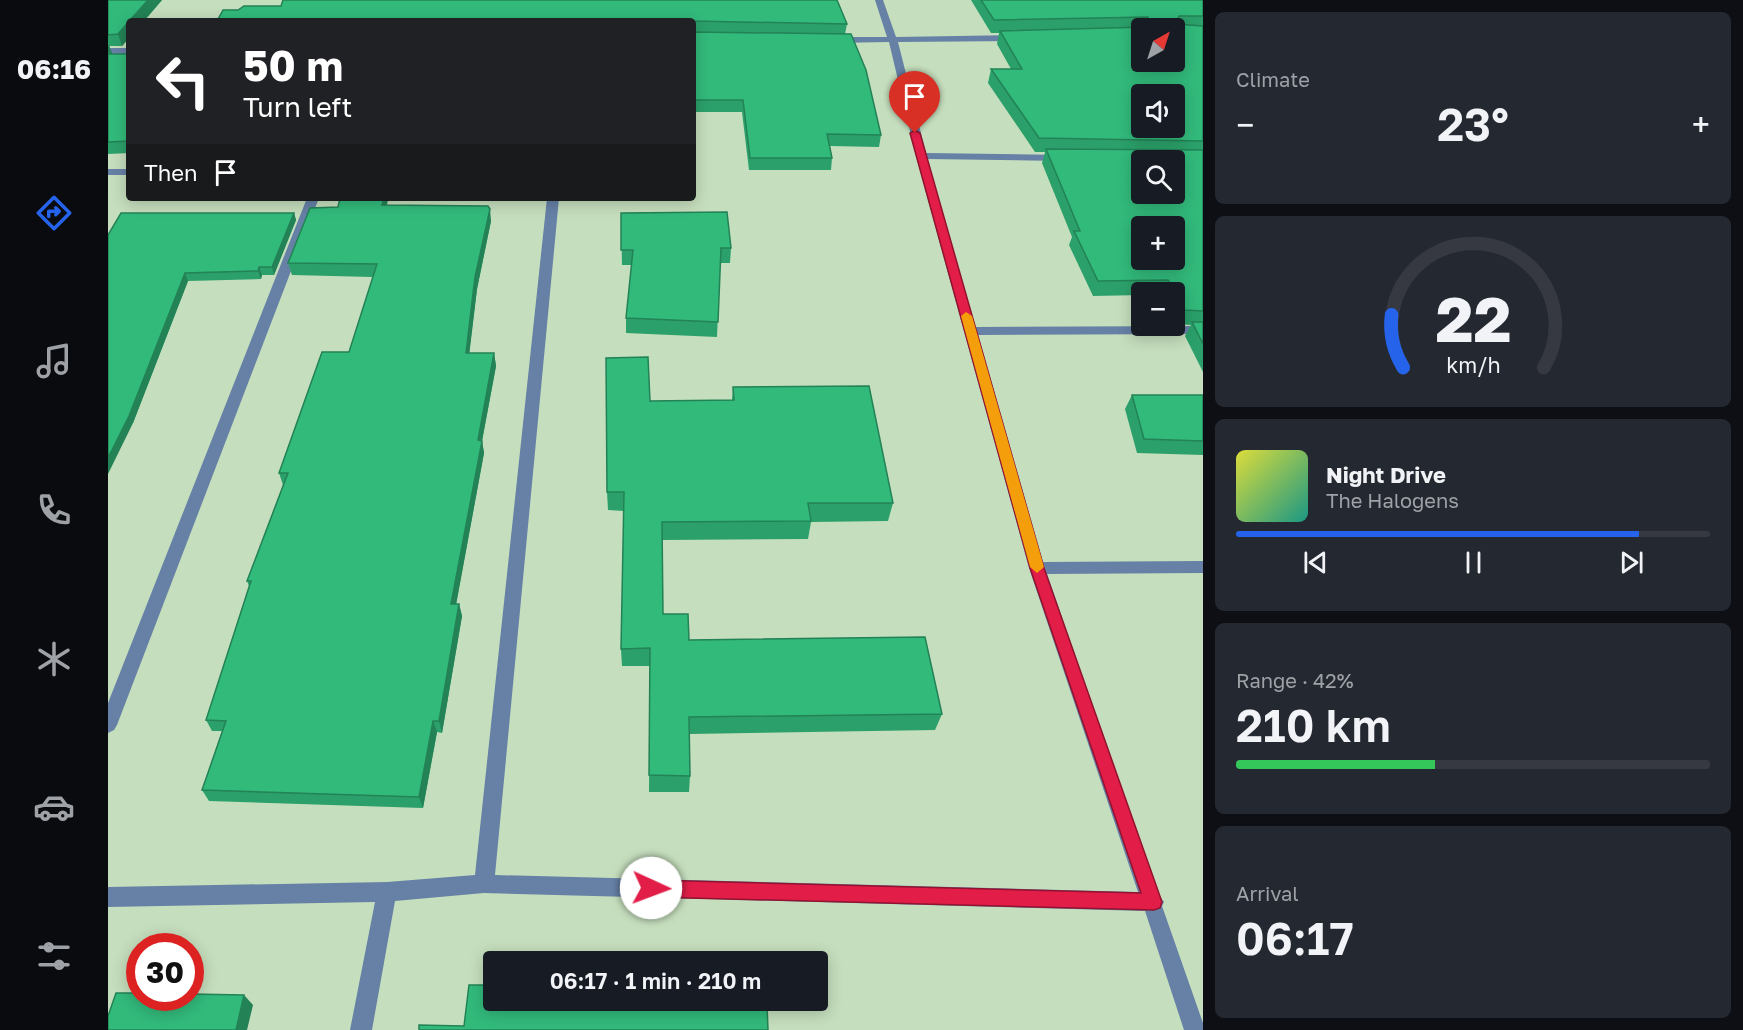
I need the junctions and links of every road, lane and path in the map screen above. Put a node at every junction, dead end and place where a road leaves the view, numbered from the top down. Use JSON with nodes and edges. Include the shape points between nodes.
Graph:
{"nodes":[{"id":1,"x":879,"y":0,"type":"edge"},
{"id":2,"x":1035,"y":38,"type":"edge"},
{"id":3,"x":823,"y":39,"type":"edge"},
{"id":4,"x":894,"y":41,"type":"junction"},
{"id":5,"x":108,"y":51,"type":"edge"},
{"id":6,"x":126,"y":51,"type":"edge"},
{"id":7,"x":921,"y":156,"type":"junction"},
{"id":8,"x":1070,"y":158,"type":"edge"},
{"id":9,"x":108,"y":172,"type":"edge"},
{"id":10,"x":126,"y":172,"type":"edge"},
{"id":11,"x":312,"y":201,"type":"edge"},
{"id":12,"x":553,"y":201,"type":"edge"},
{"id":13,"x":1203,"y":330,"type":"edge"},
{"id":14,"x":970,"y":331,"type":"junction"},
{"id":15,"x":1203,"y":567,"type":"edge"},
{"id":16,"x":1037,"y":568,"type":"junction"},
{"id":17,"x":108,"y":725,"type":"edge"},
{"id":18,"x":484,"y":884,"type":"junction"},
{"id":19,"x":387,"y":892,"type":"junction"},
{"id":20,"x":108,"y":897,"type":"edge"},
{"id":21,"x":1154,"y":902,"type":"junction"},
{"id":22,"x":361,"y":1030,"type":"edge"},
{"id":23,"x":1195,"y":1030,"type":"edge"}],
"edges":[{"from":1,"to":4,"type":"street"},
{"from":2,"to":4,"type":"street"},
{"from":3,"to":4,"type":"street"},
{"from":4,"to":7,"type":"street"},
{"from":5,"to":6,"type":"street"},
{"from":7,"to":8,"type":"street"},
{"from":7,"to":14,"type":"street"},
{"from":9,"to":10,"type":"street"},
{"from":11,"to":17,"type":"street"},
{"from":12,"to":18,"type":"street"},
{"from":13,"to":14,"type":"street"},
{"from":14,"to":16,"type":"street"},
{"from":15,"to":16,"type":"street"},
{"from":16,"to":21,"type":"street"},
{"from":18,"to":19,"type":"street"},
{"from":18,"to":21,"type":"street"},
{"from":19,"to":20,"type":"street"},
{"from":19,"to":22,"type":"street"},
{"from":21,"to":23,"type":"street"}]}
